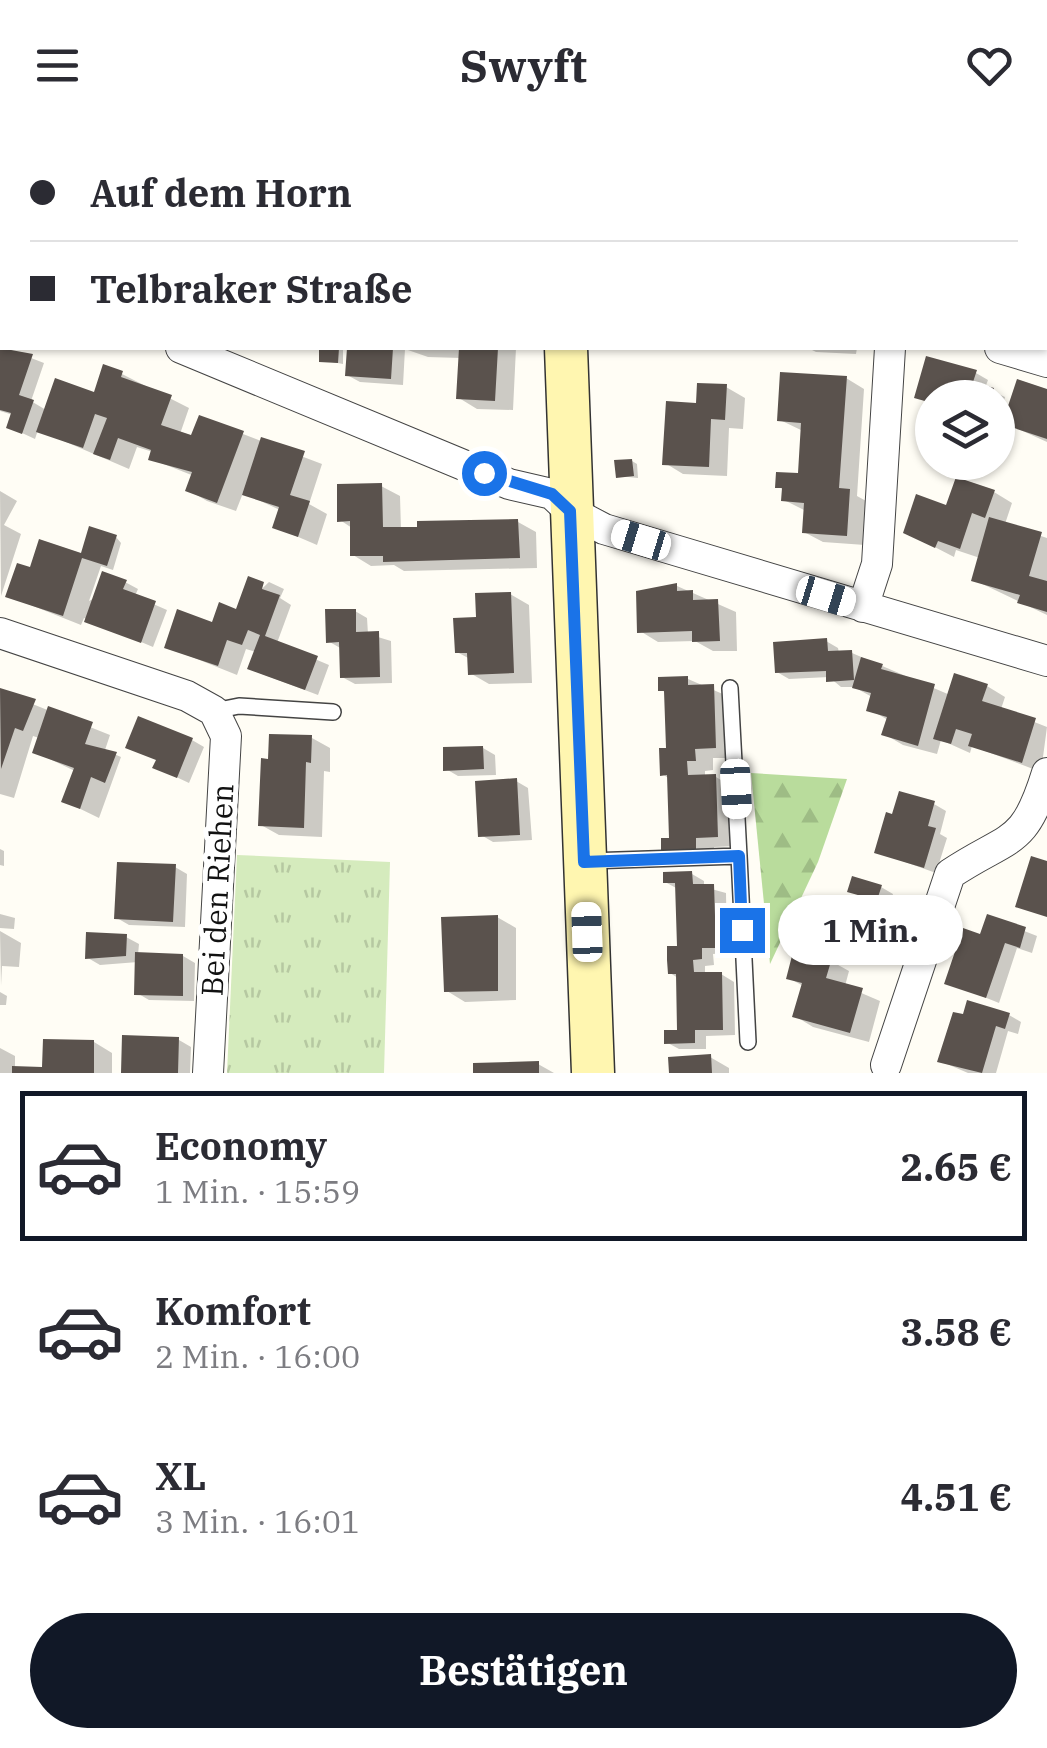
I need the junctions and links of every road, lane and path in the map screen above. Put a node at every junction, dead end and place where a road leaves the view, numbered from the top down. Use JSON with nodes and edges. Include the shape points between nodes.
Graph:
{"nodes":[{"id":1,"x":186,"y":350,"type":"edge"},
{"id":2,"x":566,"y":350,"type":"edge"},
{"id":3,"x":890,"y":350,"type":"edge"},
{"id":4,"x":1007,"y":350,"type":"edge"},
{"id":5,"x":1047,"y":362,"type":"edge"},
{"id":6,"x":570,"y":511,"type":"junction"},
{"id":7,"x":864,"y":607,"type":"junction"},
{"id":8,"x":0,"y":633,"type":"edge"},
{"id":9,"x":1047,"y":661,"type":"edge"},
{"id":10,"x":730,"y":688,"type":"dead end"},
{"id":11,"x":214,"y":710,"type":"junction"},
{"id":12,"x":333,"y":712,"type":"dead end"},
{"id":13,"x":1047,"y":773,"type":"edge"},
{"id":14,"x":739,"y":856,"type":"junction"},
{"id":15,"x":584,"y":862,"type":"junction"},
{"id":16,"x":748,"y":1042,"type":"dead end"},
{"id":17,"x":886,"y":1065,"type":"dead end"},
{"id":18,"x":208,"y":1073,"type":"edge"},
{"id":19,"x":593,"y":1073,"type":"edge"}],
"edges":[{"from":1,"to":6,"type":"street","via":[[510,484],[552,494]]},
{"from":2,"to":6,"type":"street"},
{"from":3,"to":7,"type":"street","via":[[877,564]]},
{"from":4,"to":5,"type":"street"},
{"from":6,"to":7,"type":"street","via":[[604,529]]},
{"from":6,"to":15,"type":"street"},
{"from":7,"to":9,"type":"street"},
{"from":8,"to":11,"type":"street"},
{"from":10,"to":14,"type":"lane"},
{"from":11,"to":12,"type":"lane"},
{"from":11,"to":18,"type":"street","name":"Bei den Riehen","via":[[226,736]]},
{"from":13,"to":17,"type":"street","via":[[1021,833],[950,874]]},
{"from":14,"to":15,"type":"lane"},
{"from":14,"to":16,"type":"lane"},
{"from":15,"to":19,"type":"street"}]}
